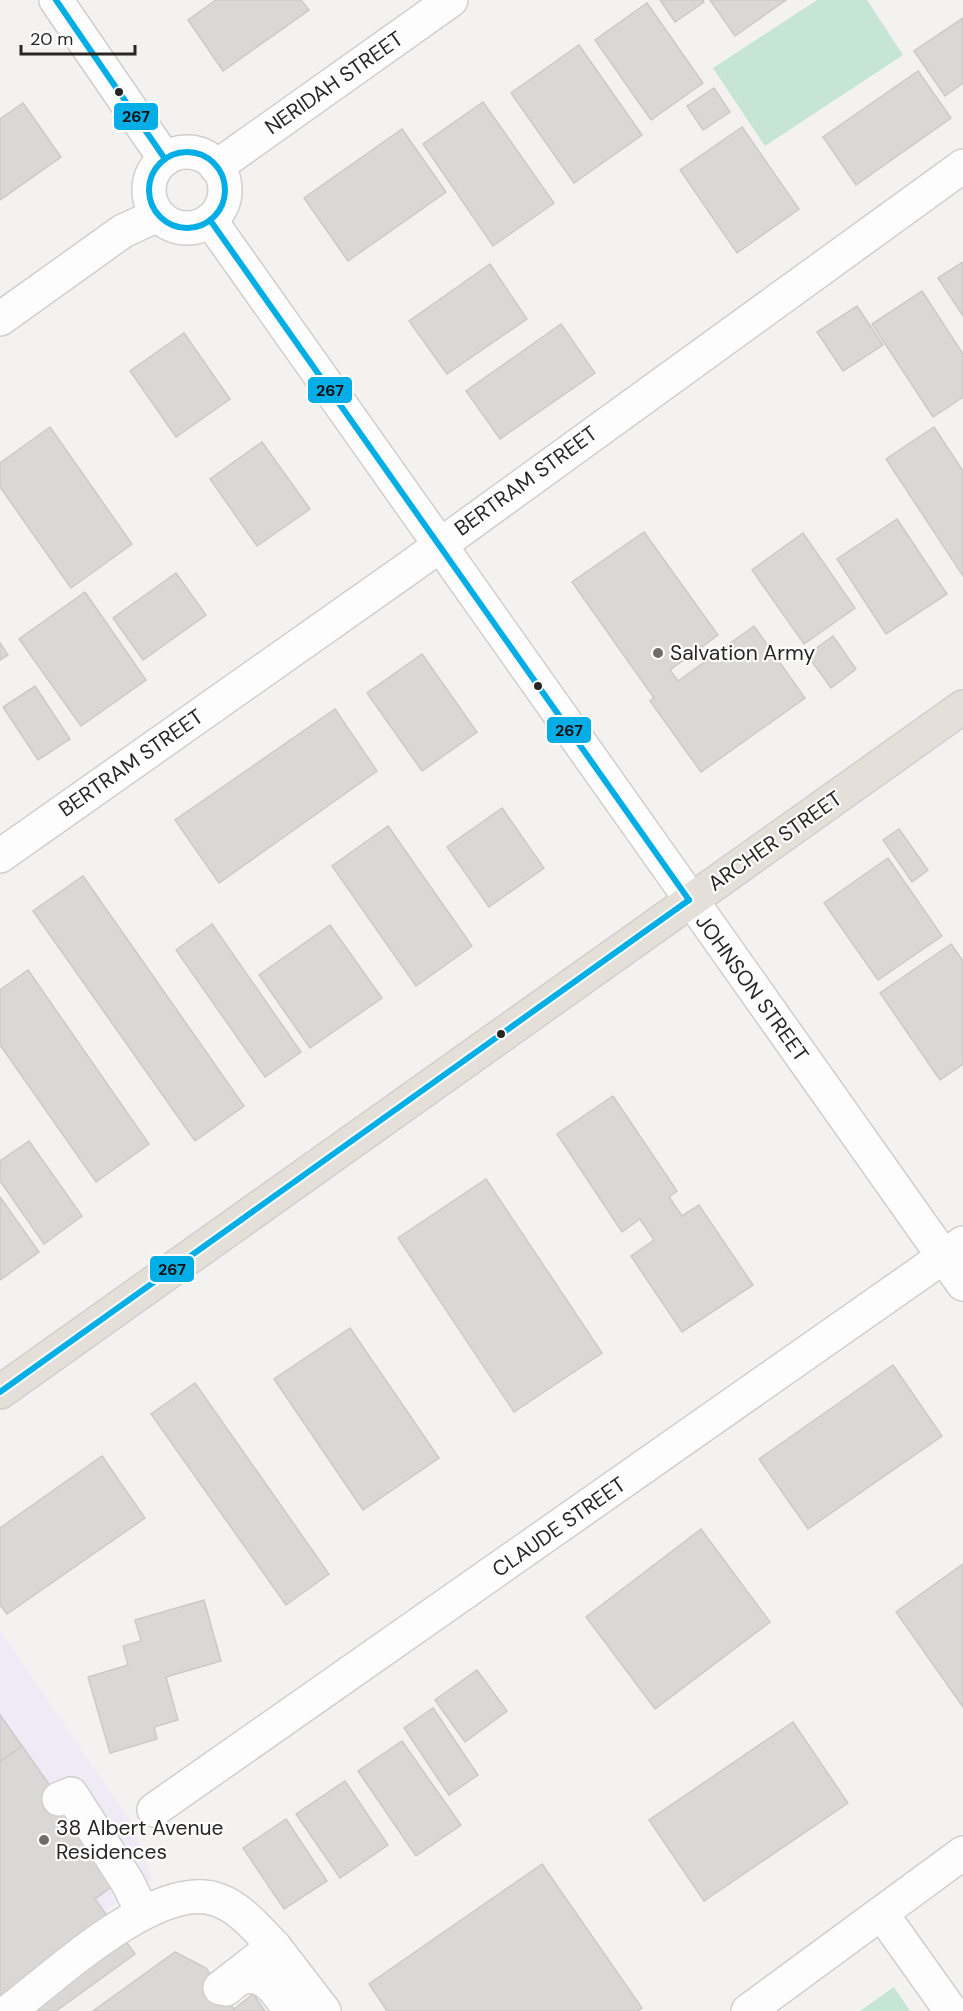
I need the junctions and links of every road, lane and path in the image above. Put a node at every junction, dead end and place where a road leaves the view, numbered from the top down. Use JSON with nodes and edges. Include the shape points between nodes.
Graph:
{"nodes":[{"id":1,"x":56,"y":0,"type":"edge"},
{"id":2,"x":451,"y":0,"type":"edge"},
{"id":3,"x":165,"y":159,"type":"junction"},
{"id":4,"x":963,"y":166,"type":"edge"},
{"id":5,"x":216,"y":167,"type":"junction"},
{"id":6,"x":158,"y":215,"type":"junction"},
{"id":7,"x":210,"y":220,"type":"junction"},
{"id":8,"x":0,"y":319,"type":"edge"},
{"id":9,"x":439,"y":543,"type":"junction"},
{"id":10,"x":963,"y":707,"type":"edge"},
{"id":11,"x":0,"y":856,"type":"edge"},
{"id":12,"x":689,"y":900,"type":"junction"},
{"id":13,"x":954,"y":1250,"type":"edge"},
{"id":14,"x":963,"y":1284,"type":"edge"},
{"id":15,"x":0,"y":1392,"type":"edge"},
{"id":16,"x":59,"y":1799,"type":"dead end"},
{"id":17,"x":154,"y":1810,"type":"dead end"},
{"id":18,"x":963,"y":1853,"type":"edge"},
{"id":19,"x":142,"y":1912,"type":"junction"},
{"id":20,"x":882,"y":1914,"type":"junction"},
{"id":21,"x":274,"y":1946,"type":"junction"},
{"id":22,"x":9,"y":2011,"type":"edge"},
{"id":23,"x":290,"y":2011,"type":"edge"},
{"id":24,"x":324,"y":2011,"type":"edge"},
{"id":25,"x":748,"y":2011,"type":"edge"},
{"id":26,"x":951,"y":2011,"type":"edge"}],
"edges":[{"from":1,"to":3,"type":"street"},
{"from":2,"to":5,"type":"street","name":"NERIDAH STREET"},
{"from":3,"to":5,"type":"street","via":[[186,152],[208,159]]},
{"from":3,"to":6,"type":"street","via":[[150,179],[151,204]]},
{"from":4,"to":9,"type":"street","name":"BERTRAM STREET"},
{"from":5,"to":7,"type":"street","via":[[222,177],[223,201]]},
{"from":6,"to":7,"type":"street","via":[[166,222],[189,228]]},
{"from":6,"to":8,"type":"street","via":[[123,231]]},
{"from":7,"to":9,"type":"street","name":"JOHNSON STREET"},
{"from":9,"to":11,"type":"street","name":"BERTRAM STREET"},
{"from":9,"to":12,"type":"street","name":"JOHNSON STREET"},
{"from":10,"to":12,"type":"main road","name":"ARCHER STREET"},
{"from":12,"to":13,"type":"street","name":"JOHNSON STREET"},
{"from":12,"to":15,"type":"main road","name":"ARCHER STREET"},
{"from":13,"to":14,"type":"street","name":"JOHNSON STREET"},
{"from":13,"to":17,"type":"street","name":"CLAUDE STREET"},
{"from":16,"to":19,"type":"street","via":[[71,1794]]},
{"from":18,"to":20,"type":"street"},
{"from":19,"to":21,"type":"street","via":[[176,1900],[217,1899],[244,1915]]},
{"from":19,"to":22,"type":"street"},
{"from":20,"to":25,"type":"street"},
{"from":20,"to":26,"type":"street"},
{"from":21,"to":23,"type":"street","via":[[221,1990],[242,1978],[259,1978],[272,1985]]},
{"from":21,"to":24,"type":"street"}]}
